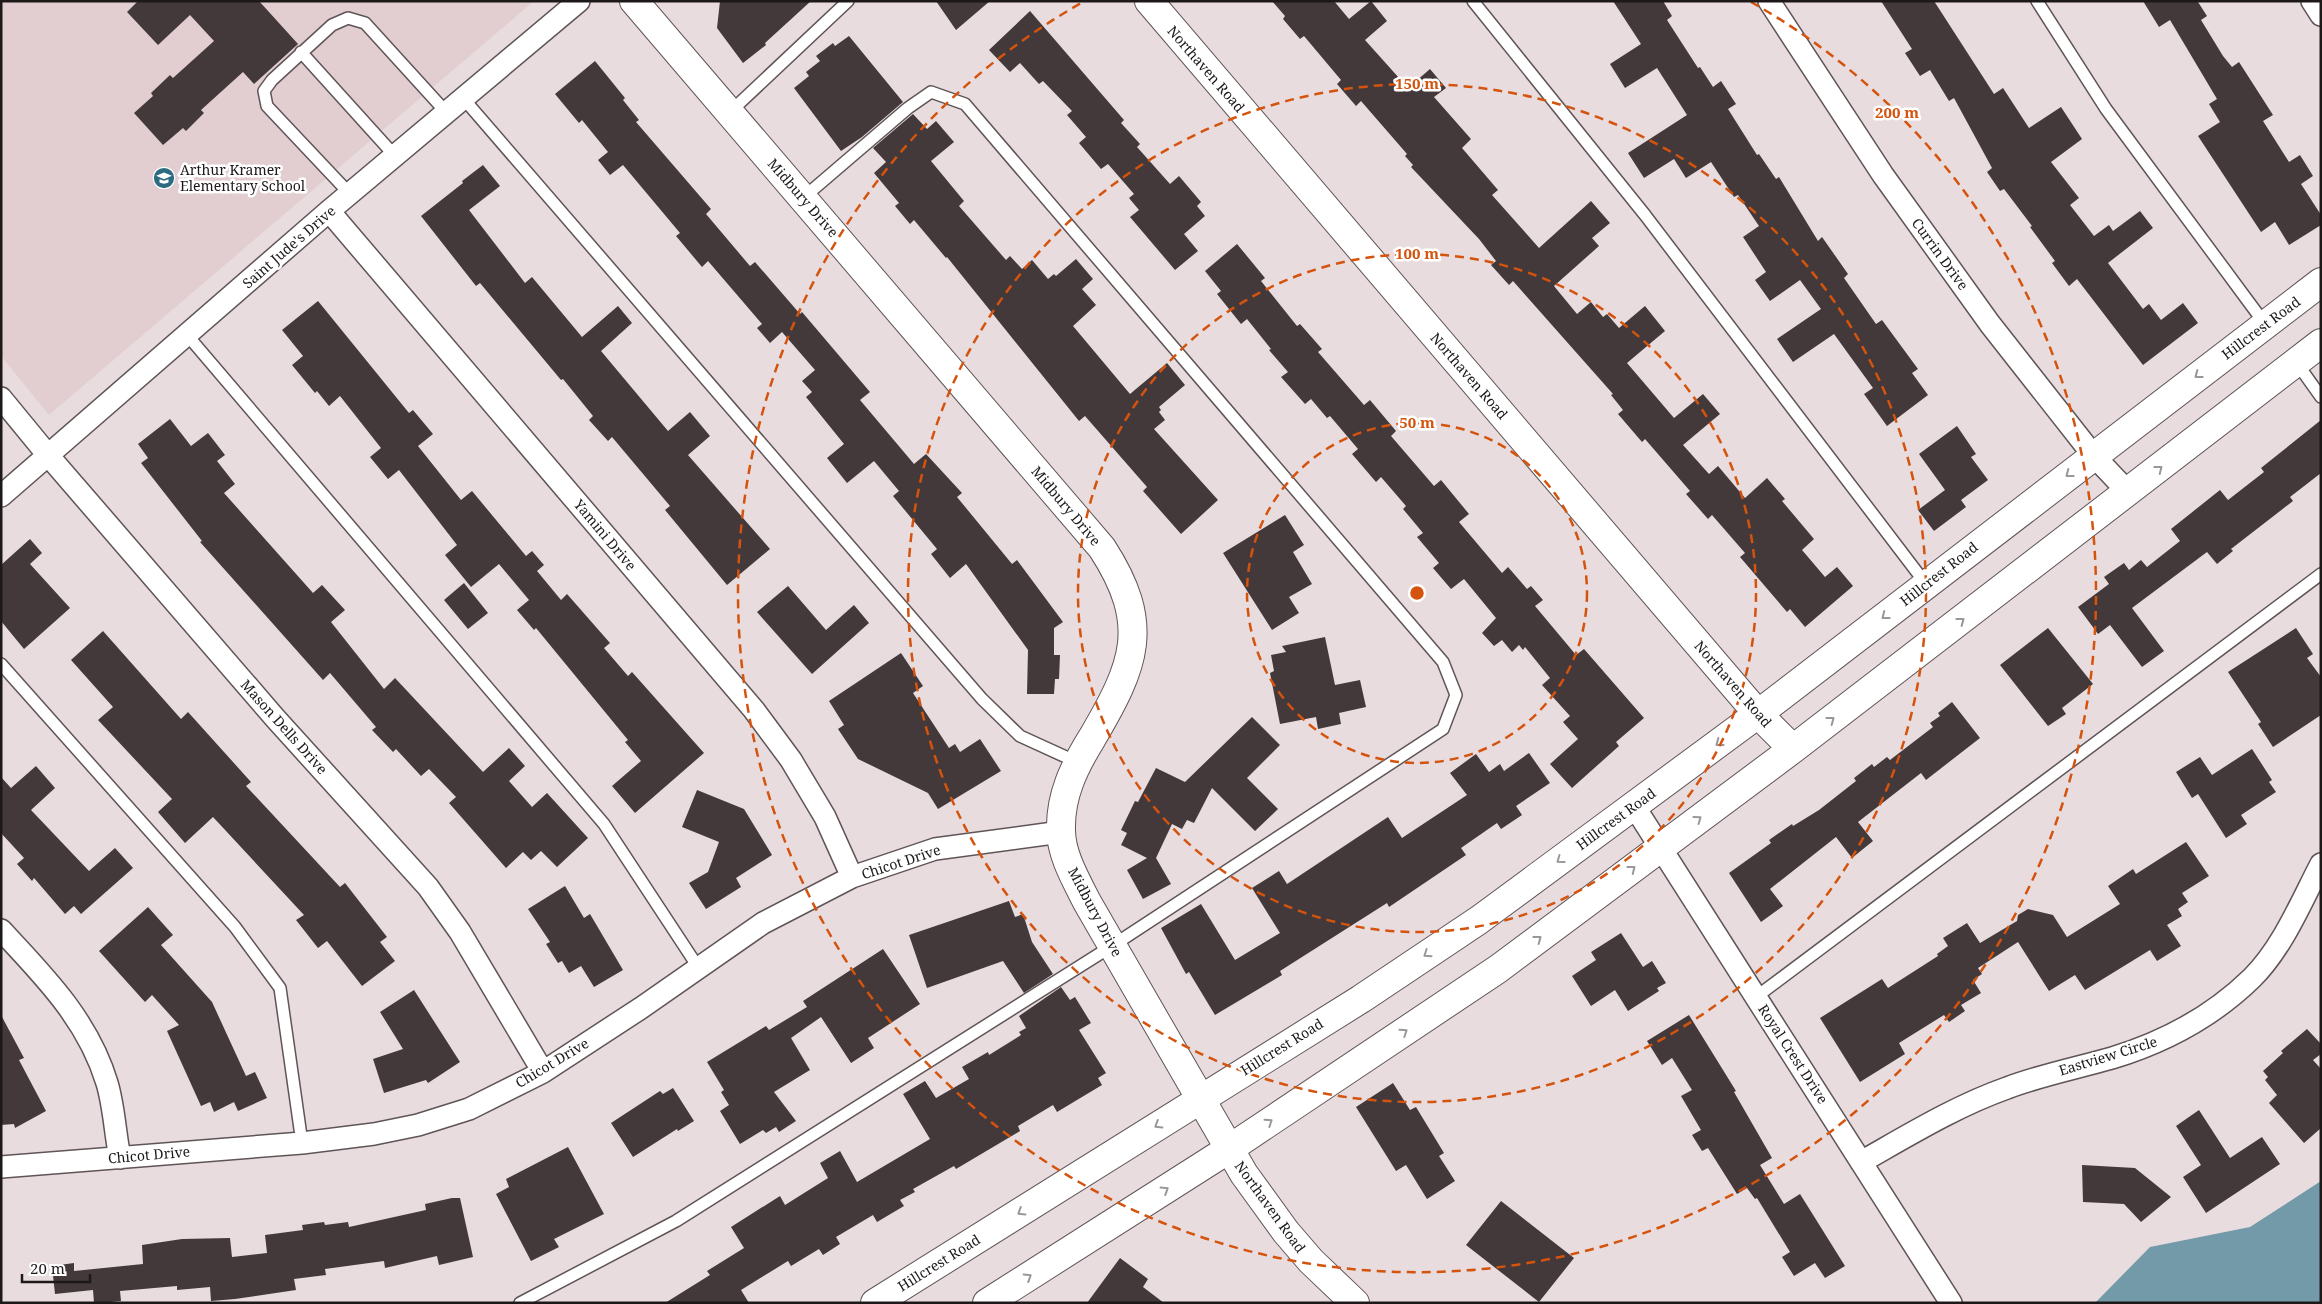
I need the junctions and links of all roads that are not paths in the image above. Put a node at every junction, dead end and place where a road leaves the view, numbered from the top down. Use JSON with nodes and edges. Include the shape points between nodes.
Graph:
{"nodes":[{"id":1,"x":579,"y":1,"type":"edge"},
{"id":2,"x":634,"y":1,"type":"edge"},
{"id":3,"x":848,"y":1,"type":"edge"},
{"id":4,"x":1149,"y":1,"type":"edge"},
{"id":5,"x":1473,"y":1,"type":"edge"},
{"id":6,"x":1769,"y":1,"type":"edge"},
{"id":7,"x":2037,"y":1,"type":"edge"},
{"id":8,"x":2312,"y":1,"type":"edge"},
{"id":9,"x":2321,"y":15,"type":"edge"},
{"id":10,"x":301,"y":52,"type":"junction"},
{"id":11,"x":462,"y":98,"type":"junction"},
{"id":12,"x":446,"y":112,"type":"junction"},
{"id":13,"x":730,"y":113,"type":"junction"},
{"id":14,"x":395,"y":156,"type":"junction"},
{"id":15,"x":350,"y":194,"type":"junction"},
{"id":16,"x":803,"y":198,"type":"junction"},
{"id":17,"x":329,"y":212,"type":"junction"},
{"id":18,"x":2321,"y":282,"type":"edge"},
{"id":19,"x":2265,"y":324,"type":"junction"},
{"id":20,"x":188,"y":336,"type":"junction"},
{"id":21,"x":2321,"y":343,"type":"edge"},
{"id":22,"x":2296,"y":362,"type":"junction"},
{"id":23,"x":2321,"y":397,"type":"edge"},
{"id":24,"x":1,"y":398,"type":"edge"},
{"id":25,"x":47,"y":454,"type":"junction"},
{"id":26,"x":2093,"y":455,"type":"junction"},
{"id":27,"x":2129,"y":492,"type":"junction"},
{"id":28,"x":1,"y":496,"type":"edge"},
{"id":29,"x":2321,"y":574,"type":"edge"},
{"id":30,"x":1926,"y":584,"type":"junction"},
{"id":31,"x":1,"y":664,"type":"edge"},
{"id":32,"x":1758,"y":714,"type":"junction"},
{"id":33,"x":1793,"y":749,"type":"junction"},
{"id":34,"x":1077,"y":762,"type":"junction"},
{"id":35,"x":1634,"y":806,"type":"junction"},
{"id":36,"x":1061,"y":832,"type":"junction"},
{"id":37,"x":1659,"y":848,"type":"junction"},
{"id":38,"x":2321,"y":864,"type":"edge"},
{"id":39,"x":852,"y":877,"type":"junction"},
{"id":40,"x":1,"y":930,"type":"edge"},
{"id":41,"x":1112,"y":946,"type":"junction"},
{"id":42,"x":698,"y":967,"type":"junction"},
{"id":43,"x":1756,"y":997,"type":"junction"},
{"id":44,"x":543,"y":1072,"type":"junction"},
{"id":45,"x":1200,"y":1099,"type":"junction"},
{"id":46,"x":302,"y":1143,"type":"junction"},
{"id":47,"x":1229,"y":1149,"type":"junction"},
{"id":48,"x":120,"y":1158,"type":"junction"},
{"id":49,"x":1862,"y":1162,"type":"junction"},
{"id":50,"x":1,"y":1167,"type":"edge"},
{"id":51,"x":520,"y":1303,"type":"edge"},
{"id":52,"x":875,"y":1303,"type":"edge"},
{"id":53,"x":987,"y":1303,"type":"edge"},
{"id":54,"x":1355,"y":1303,"type":"edge"},
{"id":55,"x":1951,"y":1303,"type":"edge"}],
"edges":[{"from":1,"to":11,"type":"street","name":"Saint Jude's Drive"},
{"from":2,"to":13,"type":"main road","name":"Midbury Drive"},
{"from":3,"to":13,"type":"lane"},
{"from":4,"to":32,"type":"main road","name":"Northaven Road"},
{"from":5,"to":30,"type":"lane","via":[[1644,215]]},
{"from":6,"to":26,"type":"street","name":"Currin Drive","via":[[1883,175],[1990,324]]},
{"from":7,"to":19,"type":"lane","via":[[2106,109]]},
{"from":8,"to":9,"type":"street"},
{"from":10,"to":12,"type":"lane","via":[[332,24],[348,18],[364,24]]},
{"from":10,"to":14,"type":"lane"},
{"from":10,"to":15,"type":"lane","via":[[264,91],[267,106]]},
{"from":11,"to":12,"type":"street","name":"Saint Jude's Drive"},
{"from":11,"to":34,"type":"lane","via":[[982,699],[1020,736]]},
{"from":12,"to":14,"type":"street","name":"Saint Jude's Drive"},
{"from":13,"to":16,"type":"main road","name":"Midbury Drive"},
{"from":14,"to":15,"type":"street","name":"Saint Jude's Drive"},
{"from":15,"to":17,"type":"street","name":"Saint Jude's Drive"},
{"from":16,"to":34,"type":"main road","name":"Midbury Drive","via":[[1102,548],[1118,572],[1128,597],[1132,653],[1115,699]]},
{"from":16,"to":41,"type":"lane","via":[[931,92],[965,104],[1443,662],[1456,695],[1444,729]]},
{"from":17,"to":20,"type":"street","name":"Saint Jude's Drive"},
{"from":17,"to":39,"type":"street","name":"Yamini Drive","via":[[754,710],[791,760],[825,817]]},
{"from":18,"to":19,"type":"main road","name":"Hillcrest Road"},
{"from":19,"to":26,"type":"main road","name":"Hillcrest Road","one_way":true},
{"from":20,"to":25,"type":"street","name":"Saint Jude's Drive"},
{"from":20,"to":42,"type":"lane","via":[[604,824]]},
{"from":21,"to":22,"type":"main road"},
{"from":22,"to":23,"type":"lane"},
{"from":27,"to":22,"type":"main road","one_way":true},
{"from":24,"to":25,"type":"street","name":"Mason Dells Drive"},
{"from":25,"to":28,"type":"street","name":"Saint Jude's Drive"},
{"from":25,"to":44,"type":"street","name":"Mason Dells Drive","via":[[275,718],[428,887],[460,932]]},
{"from":26,"to":27,"type":"street","name":"Currin Drive"},
{"from":26,"to":30,"type":"main road","name":"Hillcrest Road","one_way":true},
{"from":33,"to":27,"type":"main road","one_way":true},
{"from":29,"to":43,"type":"lane"},
{"from":30,"to":32,"type":"main road","name":"Hillcrest Road","one_way":true},
{"from":31,"to":46,"type":"lane","via":[[235,927],[280,988]]},
{"from":32,"to":33,"type":"main road","name":"Northaven Road"},
{"from":32,"to":35,"type":"main road","name":"Hillcrest Road","one_way":true},
{"from":37,"to":33,"type":"main road","one_way":true},
{"from":34,"to":36,"type":"main road","name":"Midbury Drive","via":[[1063,803]]},
{"from":35,"to":37,"type":"street","name":"Royal Crest Drive"},
{"from":35,"to":45,"type":"main road","name":"Hillcrest Road","one_way":true,"via":[[1479,920]]},
{"from":36,"to":39,"type":"street","name":"Chicot Drive","via":[[935,849]]},
{"from":36,"to":41,"type":"main road","name":"Midbury Drive","via":[[1069,864]]},
{"from":37,"to":43,"type":"street","name":"Royal Crest Drive"},
{"from":47,"to":37,"type":"main road","one_way":true,"via":[[1498,969]]},
{"from":38,"to":49,"type":"street","name":"Eastview Circle","via":[[2279,944],[2253,977],[2190,1026],[2114,1057],[2004,1089],[1961,1107]]},
{"from":39,"to":42,"type":"street","name":"Chicot Drive","via":[[764,923]]},
{"from":40,"to":48,"type":"street","via":[[76,1016],[107,1083]]},
{"from":41,"to":45,"type":"main road","name":"Midbury Drive"},
{"from":41,"to":51,"type":"lane","via":[[676,1221]]},
{"from":42,"to":44,"type":"street","name":"Chicot Drive"},
{"from":43,"to":49,"type":"street","name":"Royal Crest Drive"},
{"from":44,"to":46,"type":"street","name":"Chicot Drive","via":[[469,1109],[418,1125]]},
{"from":45,"to":47,"type":"main road","name":"Northaven Road"},
{"from":45,"to":52,"type":"main road","name":"Hillcrest Road","one_way":true},
{"from":46,"to":48,"type":"street","name":"Chicot Drive"},
{"from":53,"to":47,"type":"main road","one_way":true},
{"from":47,"to":54,"type":"main road","name":"Northaven Road","via":[[1286,1232],[1311,1262]]},
{"from":48,"to":50,"type":"street","name":"Chicot Drive"},
{"from":49,"to":55,"type":"street","name":"Royal Crest Drive"}]}
